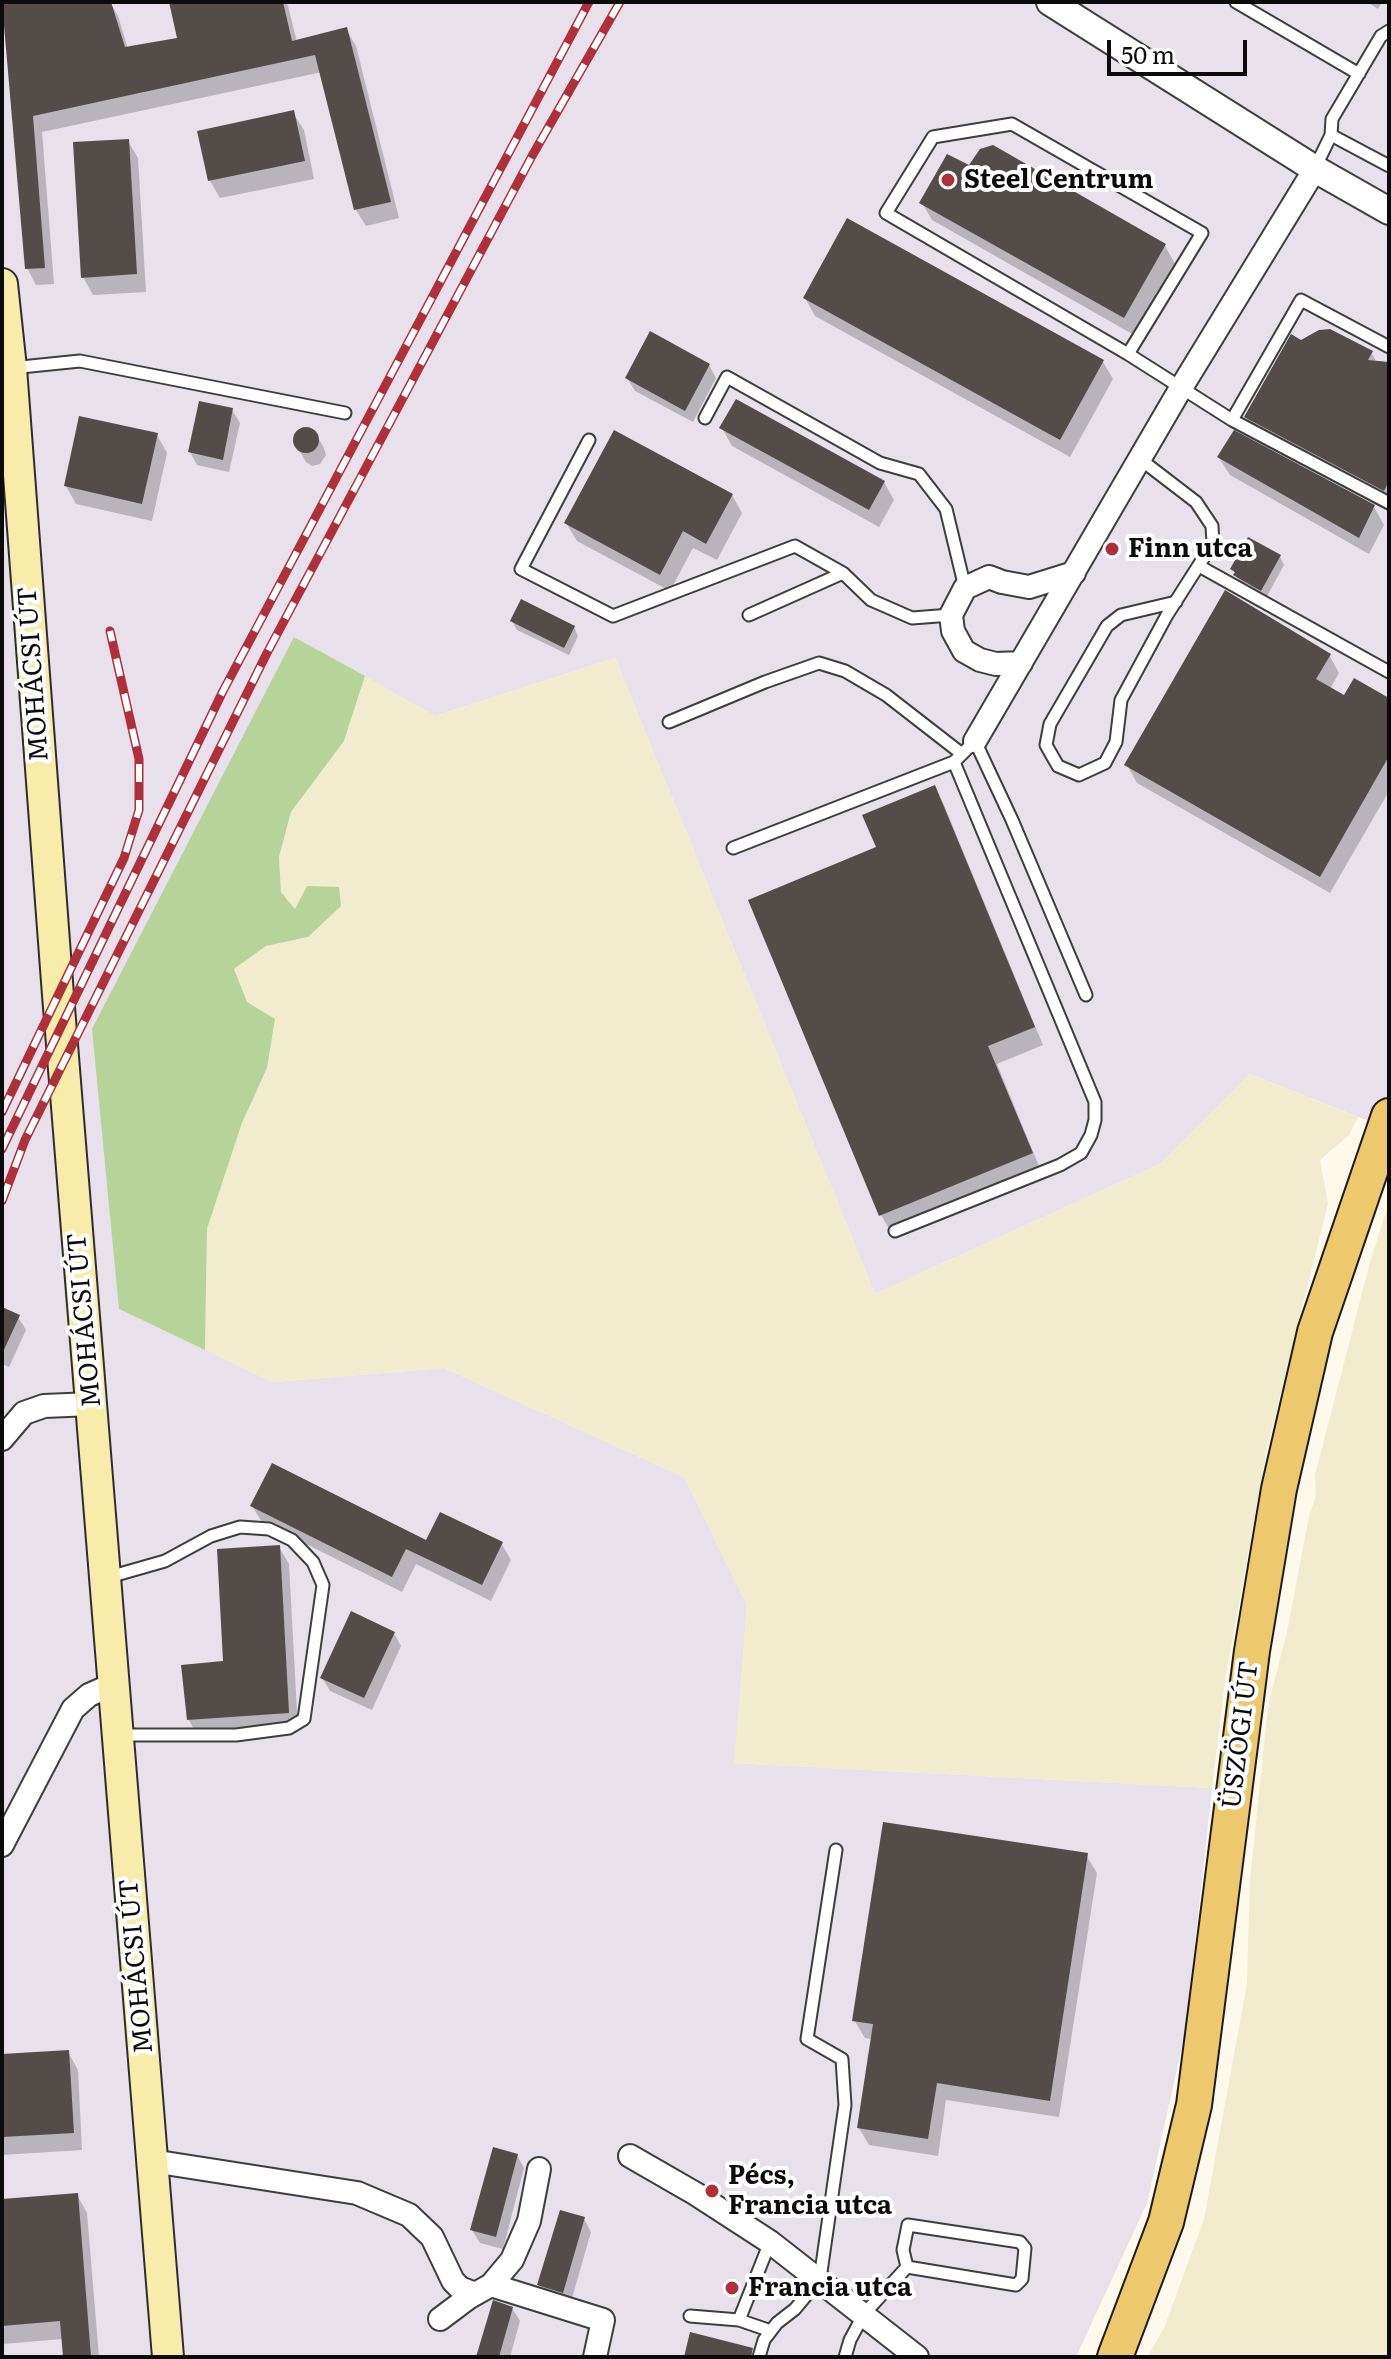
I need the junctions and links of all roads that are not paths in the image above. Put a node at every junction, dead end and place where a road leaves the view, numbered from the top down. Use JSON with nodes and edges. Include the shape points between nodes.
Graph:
{"nodes":[{"id":1,"x":1050,"y":2,"type":"edge"},
{"id":2,"x":1236,"y":2,"type":"edge"},
{"id":3,"x":1389,"y":31,"type":"edge"},
{"id":4,"x":1359,"y":74,"type":"junction"},
{"id":5,"x":1331,"y":135,"type":"junction"},
{"id":6,"x":1389,"y":166,"type":"edge"},
{"id":7,"x":1315,"y":169,"type":"junction"},
{"id":8,"x":1389,"y":211,"type":"edge"},
{"id":9,"x":2,"y":284,"type":"edge"},
{"id":10,"x":1389,"y":347,"type":"edge"},
{"id":11,"x":1128,"y":354,"type":"junction"},
{"id":12,"x":8,"y":361,"type":"edge"},
{"id":13,"x":1181,"y":388,"type":"junction"},
{"id":14,"x":345,"y":413,"type":"dead end"},
{"id":15,"x":705,"y":418,"type":"dead end"},
{"id":16,"x":1232,"y":420,"type":"junction"},
{"id":17,"x":589,"y":440,"type":"dead end"},
{"id":18,"x":1140,"y":459,"type":"junction"},
{"id":19,"x":1389,"y":503,"type":"edge"},
{"id":20,"x":1199,"y":566,"type":"junction"},
{"id":21,"x":843,"y":573,"type":"junction"},
{"id":22,"x":1074,"y":573,"type":"junction"},
{"id":23,"x":965,"y":588,"type":"junction"},
{"id":24,"x":1176,"y":602,"type":"junction"},
{"id":25,"x":749,"y":615,"type":"dead end"},
{"id":26,"x":951,"y":615,"type":"junction"},
{"id":27,"x":1021,"y":663,"type":"junction"},
{"id":28,"x":1389,"y":672,"type":"edge"},
{"id":29,"x":669,"y":722,"type":"dead end"},
{"id":30,"x":964,"y":752,"type":"junction"},
{"id":31,"x":733,"y":848,"type":"dead end"},
{"id":32,"x":1086,"y":995,"type":"dead end"},
{"id":33,"x":1389,"y":1116,"type":"edge"},
{"id":34,"x":895,"y":1231,"type":"dead end"},
{"id":35,"x":92,"y":1404,"type":"junction"},
{"id":36,"x":2,"y":1439,"type":"edge"},
{"id":37,"x":106,"y":1578,"type":"junction"},
{"id":38,"x":114,"y":1684,"type":"junction"},
{"id":39,"x":118,"y":1735,"type":"junction"},
{"id":40,"x":2,"y":1845,"type":"edge"},
{"id":41,"x":836,"y":1850,"type":"dead end"},
{"id":42,"x":630,"y":2156,"type":"dead end"},
{"id":43,"x":152,"y":2161,"type":"junction"},
{"id":44,"x":539,"y":2169,"type":"dead end"},
{"id":45,"x":770,"y":2242,"type":"junction"},
{"id":46,"x":907,"y":2267,"type":"junction"},
{"id":47,"x":820,"y":2279,"type":"junction"},
{"id":48,"x":483,"y":2290,"type":"junction"},
{"id":49,"x":864,"y":2314,"type":"junction"},
{"id":50,"x":690,"y":2316,"type":"dead end"},
{"id":51,"x":440,"y":2319,"type":"dead end"},
{"id":52,"x":739,"y":2320,"type":"junction"},
{"id":53,"x":771,"y":2331,"type":"junction"},
{"id":54,"x":168,"y":2357,"type":"edge"},
{"id":55,"x":595,"y":2357,"type":"edge"},
{"id":56,"x":759,"y":2357,"type":"edge"},
{"id":57,"x":845,"y":2357,"type":"edge"},
{"id":58,"x":917,"y":2357,"type":"edge"},
{"id":59,"x":1115,"y":2357,"type":"edge"}],
"edges":[{"from":1,"to":7,"type":"street"},
{"from":2,"to":4,"type":"lane"},
{"from":3,"to":4,"type":"lane"},
{"from":4,"to":5,"type":"lane","via":[[1332,119]]},
{"from":5,"to":6,"type":"lane"},
{"from":5,"to":7,"type":"lane"},
{"from":7,"to":8,"type":"street"},
{"from":7,"to":13,"type":"street"},
{"from":9,"to":12,"type":"main road","name":"MOHÁCSI ÚT"},
{"from":10,"to":16,"type":"lane","via":[[1301,300]]},
{"from":11,"to":11,"type":"lane","via":[[886,213],[933,137],[1012,124],[1202,233]]},
{"from":11,"to":13,"type":"lane"},
{"from":12,"to":14,"type":"lane","via":[[80,361]]},
{"from":12,"to":35,"type":"main road","name":"MOHÁCSI ÚT"},
{"from":13,"to":16,"type":"lane"},
{"from":13,"to":18,"type":"street"},
{"from":15,"to":23,"type":"lane","via":[[727,377],[880,463],[919,474],[946,509]]},
{"from":16,"to":19,"type":"lane"},
{"from":17,"to":21,"type":"lane","via":[[521,569],[613,616],[795,546]]},
{"from":18,"to":20,"type":"lane","via":[[1196,502],[1212,526],[1213,543]]},
{"from":18,"to":22,"type":"street"},
{"from":20,"to":24,"type":"lane"},
{"from":20,"to":28,"type":"lane"},
{"from":21,"to":25,"type":"lane"},
{"from":21,"to":26,"type":"lane","via":[[871,600],[912,618]]},
{"from":22,"to":23,"type":"street","via":[[1029,587],[989,577]]},
{"from":22,"to":27,"type":"street"},
{"from":23,"to":26,"type":"street"},
{"from":24,"to":24,"type":"lane","via":[[1121,700],[1116,742],[1105,763],[1079,775],[1058,766],[1046,745],[1050,724],[1107,626],[1121,615]]},
{"from":26,"to":27,"type":"street","via":[[964,651],[996,664]]},
{"from":27,"to":30,"type":"street"},
{"from":29,"to":30,"type":"lane","via":[[819,663],[886,695]]},
{"from":30,"to":31,"type":"lane"},
{"from":30,"to":32,"type":"lane","via":[[1012,820]]},
{"from":30,"to":34,"type":"lane","via":[[1095,1102],[1095,1120],[1081,1153],[1060,1165]]},
{"from":33,"to":59,"type":"main road","name":"ÜSZÖGI ÚT","via":[[1315,1332],[1279,1489],[1252,1651],[1194,2105],[1166,2222]]},
{"from":35,"to":36,"type":"street","via":[[44,1406],[24,1413]]},
{"from":35,"to":37,"type":"main road","name":"MOHÁCSI ÚT"},
{"from":37,"to":38,"type":"main road","name":"MOHÁCSI ÚT"},
{"from":37,"to":39,"type":"lane","via":[[165,1561],[240,1527],[269,1529],[292,1540],[313,1562],[323,1585],[304,1719],[289,1728],[236,1735]]},
{"from":38,"to":39,"type":"main road","name":"MOHÁCSI ÚT"},
{"from":38,"to":40,"type":"street","via":[[73,1709]]},
{"from":39,"to":43,"type":"main road","name":"MOHÁCSI ÚT"},
{"from":41,"to":47,"type":"lane","via":[[807,2039],[842,2059],[845,2105]]},
{"from":42,"to":45,"type":"street"},
{"from":43,"to":48,"type":"street","via":[[357,2193],[409,2215],[432,2237],[453,2281],[460,2288]]},
{"from":43,"to":54,"type":"main road","name":"MOHÁCSI ÚT"},
{"from":44,"to":48,"type":"street","via":[[529,2221],[512,2260]]},
{"from":45,"to":47,"type":"street"},
{"from":45,"to":52,"type":"lane"},
{"from":46,"to":46,"type":"lane","via":[[903,2250],[908,2225],[1020,2242],[1025,2248],[1022,2279],[1016,2285]]},
{"from":46,"to":49,"type":"lane"},
{"from":47,"to":49,"type":"street"},
{"from":47,"to":53,"type":"lane"},
{"from":48,"to":51,"type":"street"},
{"from":48,"to":55,"type":"street","via":[[603,2320]]},
{"from":49,"to":57,"type":"lane"},
{"from":49,"to":58,"type":"street"},
{"from":50,"to":52,"type":"lane"},
{"from":52,"to":53,"type":"lane"},
{"from":53,"to":56,"type":"lane"}]}
